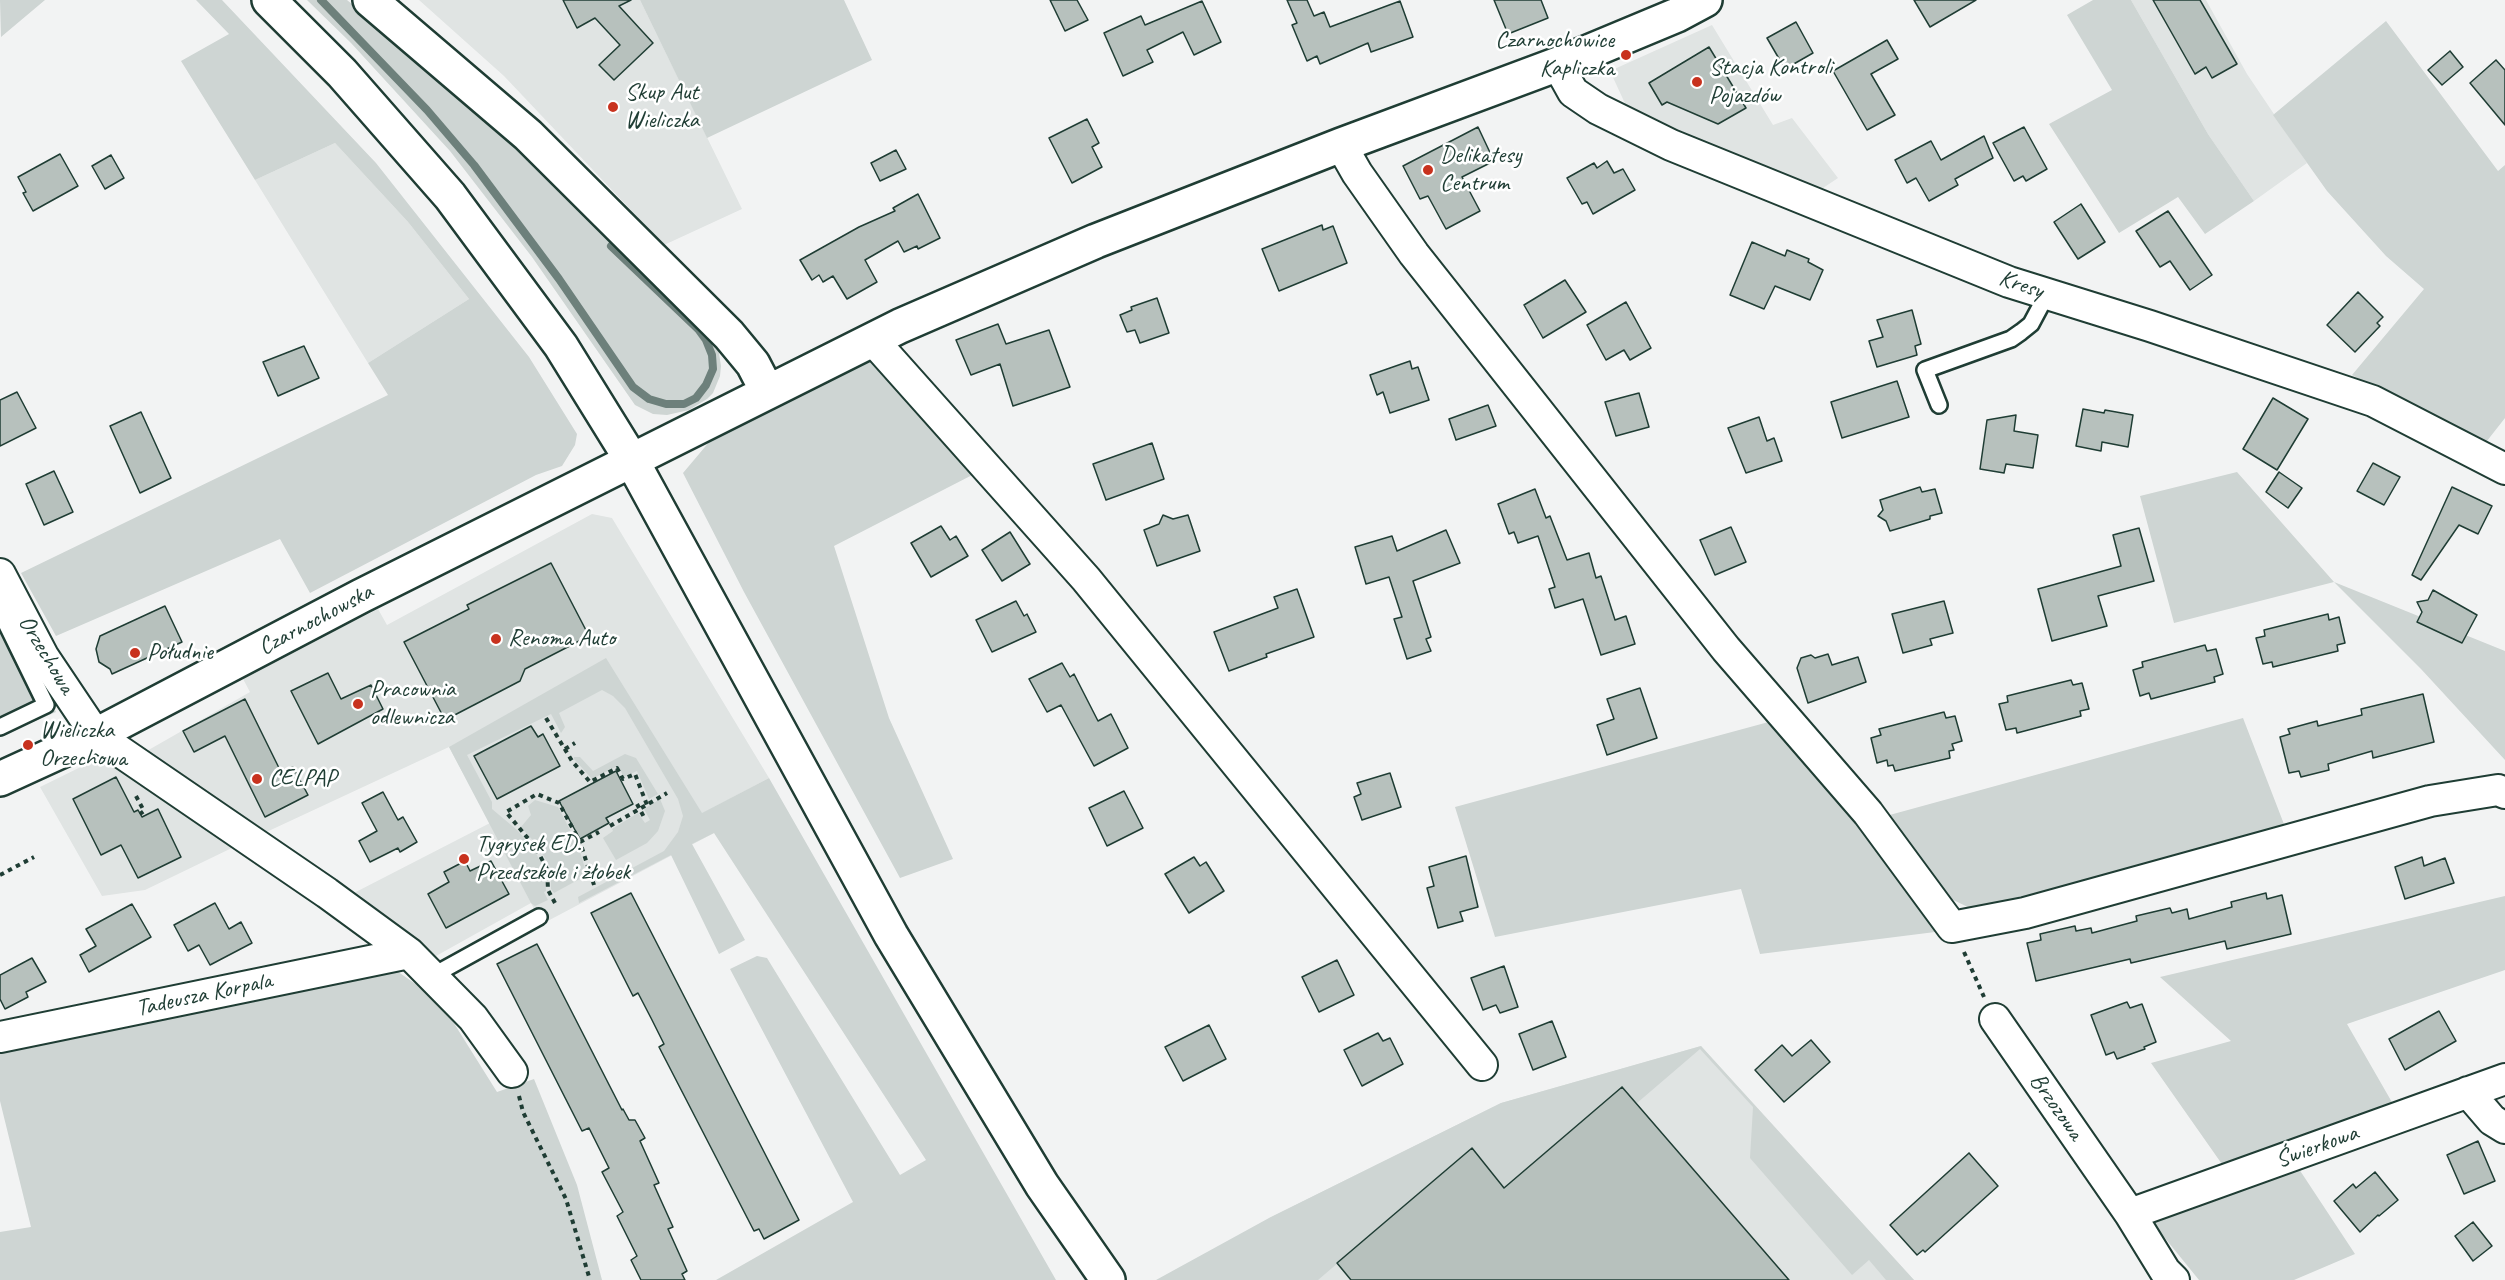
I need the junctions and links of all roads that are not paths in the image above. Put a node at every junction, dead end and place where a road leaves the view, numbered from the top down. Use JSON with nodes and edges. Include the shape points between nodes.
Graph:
{"nodes":[{"id":1,"x":269,"y":0,"type":"edge"},
{"id":2,"x":370,"y":0,"type":"edge"},
{"id":3,"x":1705,"y":0,"type":"edge"},
{"id":4,"x":1558,"y":65,"type":"junction"},
{"id":5,"x":1341,"y":145,"type":"junction"},
{"id":6,"x":2048,"y":294,"type":"junction"},
{"id":7,"x":872,"y":339,"type":"junction"},
{"id":8,"x":767,"y":391,"type":"junction"},
{"id":9,"x":1939,"y":405,"type":"dead end"},
{"id":10,"x":631,"y":459,"type":"junction"},
{"id":11,"x":2505,"y":470,"type":"edge"},
{"id":12,"x":0,"y":574,"type":"edge"},
{"id":13,"x":0,"y":611,"type":"edge"},
{"id":14,"x":0,"y":727,"type":"edge"},
{"id":15,"x":96,"y":735,"type":"junction"},
{"id":16,"x":0,"y":779,"type":"edge"},
{"id":17,"x":2505,"y":793,"type":"edge"},
{"id":18,"x":539,"y":917,"type":"dead end"},
{"id":19,"x":409,"y":953,"type":"junction"},
{"id":20,"x":432,"y":976,"type":"junction"},
{"id":21,"x":1995,"y":1019,"type":"road end"},
{"id":22,"x":0,"y":1037,"type":"edge"},
{"id":23,"x":1482,"y":1065,"type":"dead end"},
{"id":24,"x":512,"y":1072,"type":"road end"},
{"id":25,"x":2505,"y":1079,"type":"edge"},
{"id":26,"x":2468,"y":1092,"type":"junction"},
{"id":27,"x":2505,"y":1128,"type":"edge"},
{"id":28,"x":2130,"y":1214,"type":"junction"},
{"id":29,"x":1108,"y":1280,"type":"edge"},
{"id":30,"x":2174,"y":1280,"type":"edge"}],
"edges":[{"from":1,"to":10,"type":"street","via":[[342,73],[450,196],[561,346]]},
{"from":2,"to":8,"type":"street","via":[[537,144],[721,327],[753,364]]},
{"from":3,"to":4,"type":"street","name":"Czarnochowska"},
{"from":4,"to":5,"type":"street","name":"Czarnochowska"},
{"from":4,"to":6,"type":"street","name":"Kresy","via":[[1573,92],[1632,127],[2009,282]]},
{"from":5,"to":7,"type":"street","name":"Czarnochowska","via":[[1086,245]]},
{"from":5,"to":17,"type":"street","via":[[1434,279],[1726,649],[1868,813],[1952,927],[2025,913],[2430,801],[2498,790]]},
{"from":6,"to":9,"type":"lane","via":[[2031,324],[2011,339],[1926,370]]},
{"from":6,"to":11,"type":"street","name":"Kresy","via":[[2373,401]]},
{"from":7,"to":8,"type":"street","name":"Czarnochowska"},
{"from":7,"to":23,"type":"street","via":[[1086,579]]},
{"from":8,"to":10,"type":"street","name":"Czarnochowska"},
{"from":10,"to":15,"type":"street","name":"Czarnochowska"},
{"from":10,"to":29,"type":"street","via":[[891,935],[1042,1185]]},
{"from":12,"to":15,"type":"street","name":"Orzechowa","via":[[43,656]]},
{"from":13,"to":14,"type":"lane","via":[[46,705]]},
{"from":15,"to":16,"type":"street","name":"Czarnochowska"},
{"from":15,"to":19,"type":"street"},
{"from":18,"to":20,"type":"lane"},
{"from":19,"to":20,"type":"street"},
{"from":19,"to":22,"type":"street","name":"Tadeusza Korpala"},
{"from":20,"to":24,"type":"street","via":[[473,1018]]},
{"from":21,"to":28,"type":"street","name":"Brzozowa"},
{"from":25,"to":26,"type":"street","name":"Świerkowa"},
{"from":26,"to":27,"type":"street","via":[[2492,1120]]},
{"from":26,"to":28,"type":"street","name":"Świerkowa"},
{"from":28,"to":30,"type":"street","name":"Brzozowa"}]}
